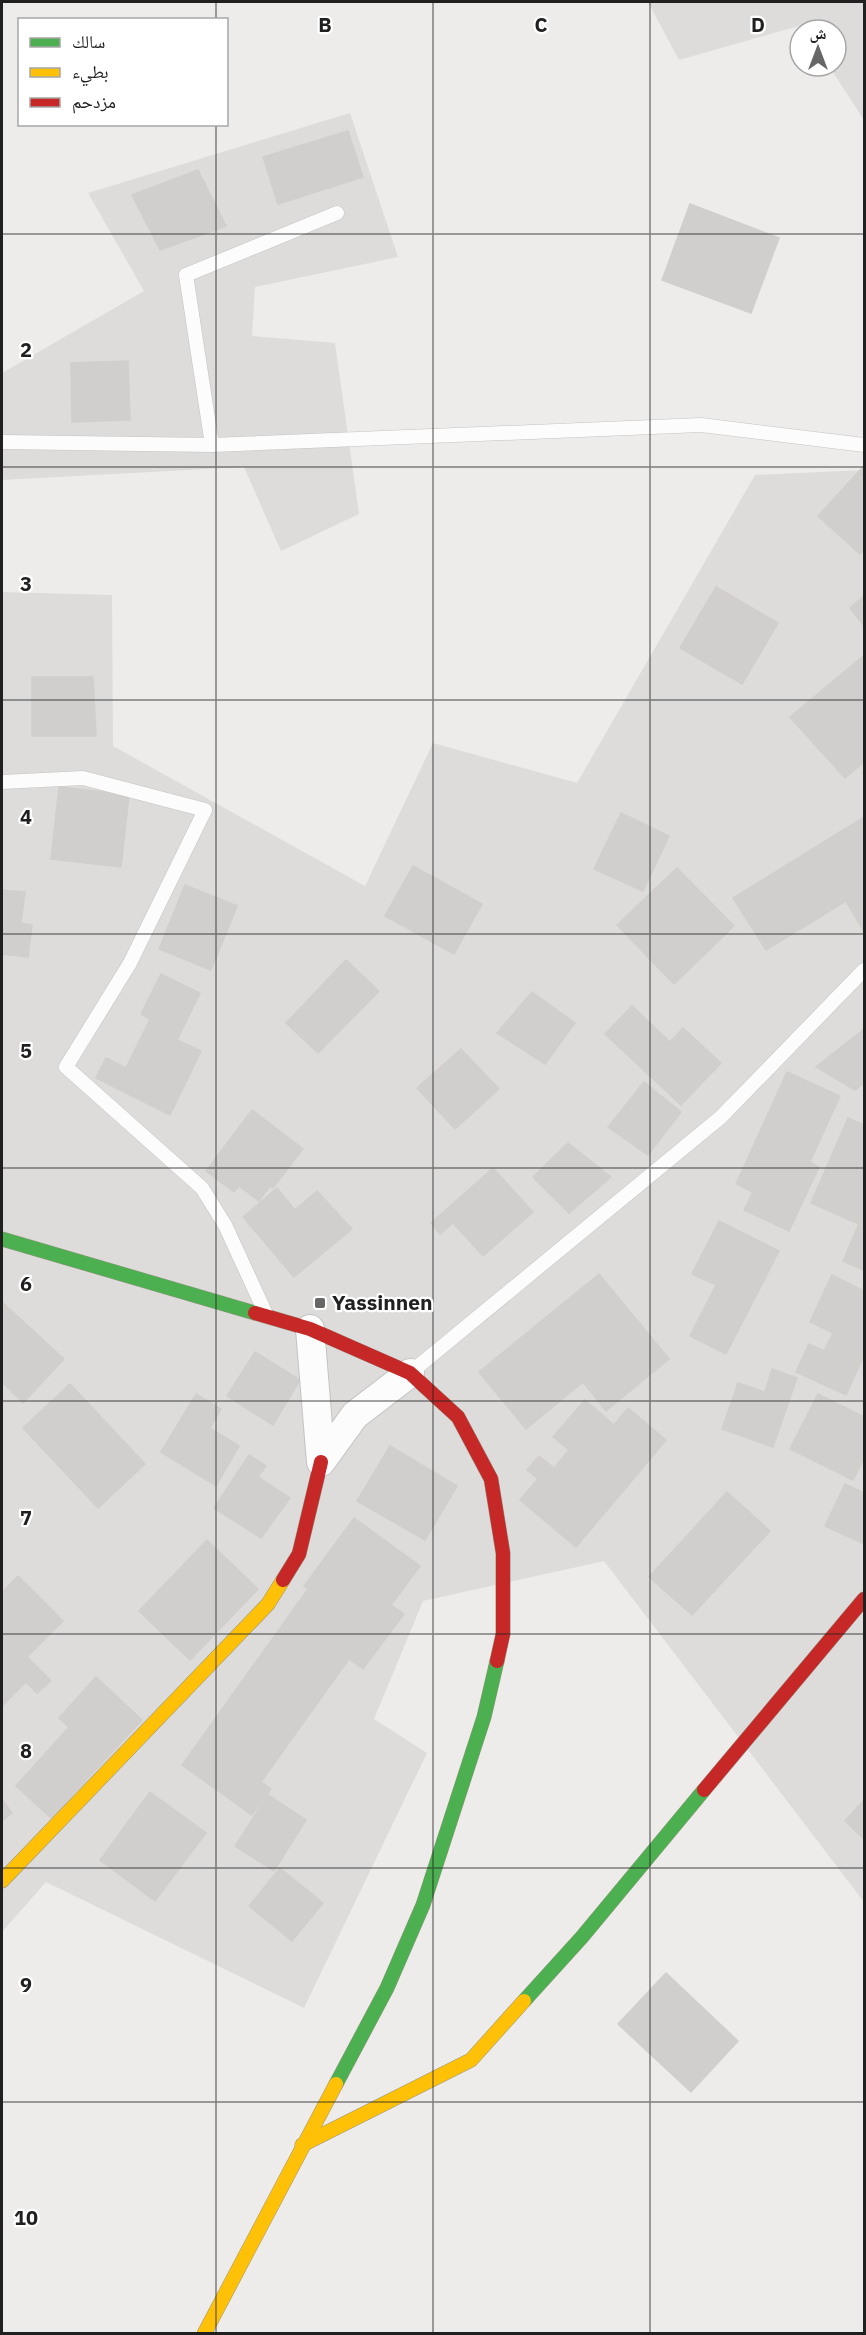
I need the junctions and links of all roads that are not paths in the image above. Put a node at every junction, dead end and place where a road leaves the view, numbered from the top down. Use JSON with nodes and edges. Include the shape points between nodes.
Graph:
{"nodes":[{"id":1,"x":337,"y":213,"type":"dead end"},
{"id":2,"x":2,"y":442,"type":"edge"},
{"id":3,"x":212,"y":445,"type":"junction"},
{"id":4,"x":864,"y":445,"type":"edge"},
{"id":5,"x":2,"y":782,"type":"edge"},
{"id":6,"x":864,"y":970,"type":"edge"},
{"id":7,"x":2,"y":1239,"type":"edge"},
{"id":8,"x":267,"y":1317,"type":"junction"},
{"id":9,"x":310,"y":1329,"type":"junction"},
{"id":10,"x":410,"y":1373,"type":"junction"},
{"id":11,"x":321,"y":1462,"type":"junction"},
{"id":12,"x":864,"y":1599,"type":"edge"},
{"id":13,"x":2,"y":1881,"type":"edge"},
{"id":14,"x":302,"y":2145,"type":"junction"},
{"id":15,"x":204,"y":2334,"type":"edge"}],
"edges":[{"from":1,"to":3,"type":"lane","via":[[186,276]]},
{"from":2,"to":3,"type":"lane"},
{"from":3,"to":4,"type":"lane","via":[[701,425]]},
{"from":5,"to":8,"type":"lane","via":[[83,778],[205,810],[130,963],[66,1067],[202,1188],[225,1225]]},
{"from":6,"to":10,"type":"lane","via":[[721,1117]]},
{"from":7,"to":8,"type":"street"},
{"from":8,"to":9,"type":"street"},
{"from":9,"to":10,"type":"street"},
{"from":9,"to":11,"type":"street"},
{"from":10,"to":11,"type":"street","via":[[355,1414]]},
{"from":10,"to":14,"type":"street","via":[[458,1417],[491,1479],[503,1553],[503,1634],[484,1717],[423,1905],[387,1988]]},
{"from":11,"to":13,"type":"street","via":[[299,1554],[268,1604]]},
{"from":12,"to":14,"type":"street","via":[[582,1937],[471,2060]]},
{"from":14,"to":15,"type":"street"}]}
